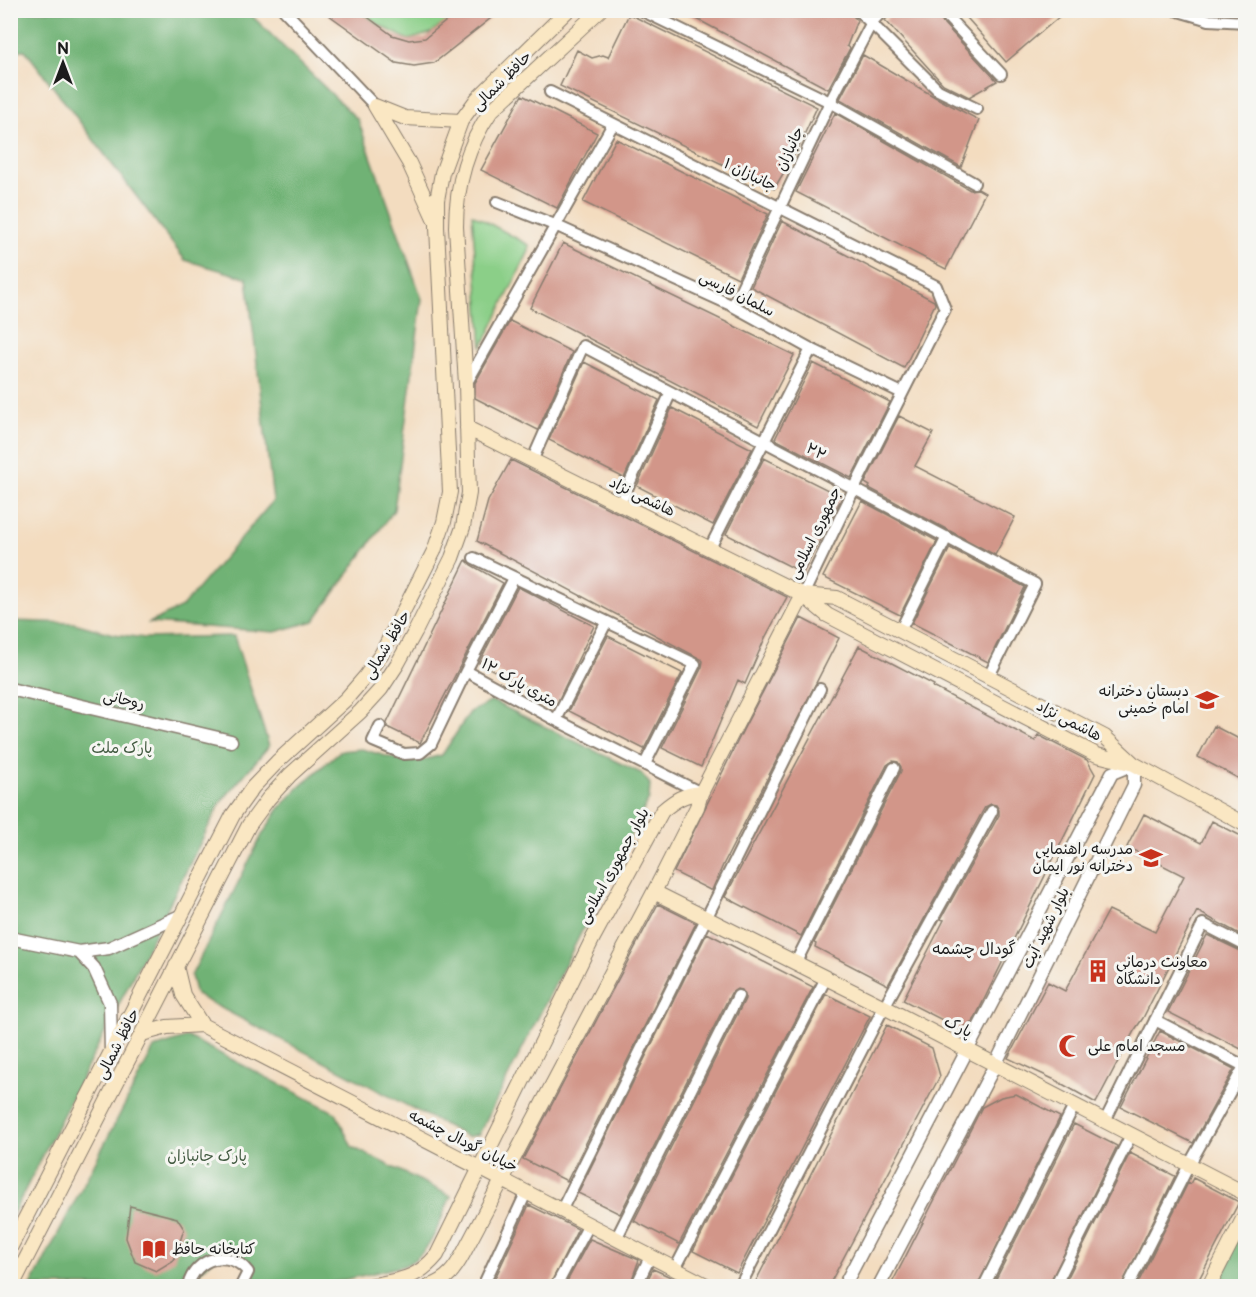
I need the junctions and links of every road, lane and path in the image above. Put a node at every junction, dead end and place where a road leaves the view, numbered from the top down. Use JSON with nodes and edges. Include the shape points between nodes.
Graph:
{"nodes":[{"id":1,"x":284,"y":10,"type":"edge"},
{"id":2,"x":568,"y":10,"type":"edge"},
{"id":3,"x":600,"y":10,"type":"edge"},
{"id":4,"x":641,"y":10,"type":"edge"},
{"id":5,"x":858,"y":10,"type":"edge"},
{"id":6,"x":883,"y":10,"type":"edge"},
{"id":7,"x":941,"y":10,"type":"edge"},
{"id":8,"x":1174,"y":10,"type":"edge"},
{"id":9,"x":872,"y":22,"type":"junction"},
{"id":10,"x":1245,"y":22,"type":"edge"},
{"id":11,"x":1001,"y":74,"type":"dead end"},
{"id":12,"x":550,"y":92,"type":"dead end"},
{"id":13,"x":830,"y":102,"type":"junction"},
{"id":14,"x":375,"y":106,"type":"junction"},
{"id":15,"x":977,"y":109,"type":"dead end"},
{"id":16,"x":461,"y":121,"type":"junction"},
{"id":17,"x":613,"y":124,"type":"junction"},
{"id":18,"x":974,"y":183,"type":"dead end"},
{"id":19,"x":497,"y":202,"type":"dead end"},
{"id":20,"x":780,"y":207,"type":"junction"},
{"id":21,"x":557,"y":226,"type":"junction"},
{"id":22,"x":437,"y":227,"type":"junction"},
{"id":23,"x":936,"y":286,"type":"joint"},
{"id":24,"x":733,"y":306,"type":"junction"},
{"id":25,"x":811,"y":349,"type":"junction"},
{"id":26,"x":466,"y":384,"type":"junction"},
{"id":27,"x":670,"y":392,"type":"junction"},
{"id":28,"x":902,"y":393,"type":"junction"},
{"id":29,"x":467,"y":428,"type":"junction"},
{"id":30,"x":764,"y":442,"type":"junction"},
{"id":31,"x":532,"y":461,"type":"junction"},
{"id":32,"x":854,"y":489,"type":"junction"},
{"id":33,"x":620,"y":504,"type":"junction"},
{"id":34,"x":947,"y":537,"type":"junction"},
{"id":35,"x":710,"y":549,"type":"junction"},
{"id":36,"x":474,"y":558,"type":"dead end"},
{"id":37,"x":514,"y":578,"type":"junction"},
{"id":38,"x":803,"y":595,"type":"junction"},
{"id":39,"x":606,"y":622,"type":"junction"},
{"id":40,"x":900,"y":631,"type":"junction"},
{"id":41,"x":466,"y":671,"type":"junction"},
{"id":42,"x":989,"y":676,"type":"junction"},
{"id":43,"x":10,"y":689,"type":"edge"},
{"id":44,"x":820,"y":689,"type":"dead end"},
{"id":45,"x":556,"y":720,"type":"junction"},
{"id":46,"x":380,"y":726,"type":"dead end"},
{"id":47,"x":231,"y":741,"type":"dead end"},
{"id":48,"x":645,"y":764,"type":"junction"},
{"id":49,"x":1134,"y":764,"type":"junction"},
{"id":50,"x":894,"y":768,"type":"dead end"},
{"id":51,"x":701,"y":793,"type":"junction"},
{"id":52,"x":992,"y":811,"type":"dead end"},
{"id":53,"x":1245,"y":825,"type":"edge"},
{"id":54,"x":654,"y":892,"type":"junction"},
{"id":55,"x":180,"y":916,"type":"junction"},
{"id":56,"x":707,"y":917,"type":"junction"},
{"id":57,"x":10,"y":938,"type":"edge"},
{"id":58,"x":1245,"y":946,"type":"edge"},
{"id":59,"x":79,"y":952,"type":"junction"},
{"id":60,"x":796,"y":962,"type":"junction"},
{"id":61,"x":176,"y":966,"type":"junction"},
{"id":62,"x":826,"y":978,"type":"junction"},
{"id":63,"x":738,"y":996,"type":"dead end"},
{"id":64,"x":884,"y":1007,"type":"junction"},
{"id":65,"x":1155,"y":1020,"type":"junction"},
{"id":66,"x":202,"y":1025,"type":"junction"},
{"id":67,"x":142,"y":1034,"type":"junction"},
{"id":68,"x":968,"y":1051,"type":"junction"},
{"id":69,"x":111,"y":1052,"type":"junction"},
{"id":70,"x":1245,"y":1064,"type":"edge"},
{"id":71,"x":995,"y":1065,"type":"junction"},
{"id":72,"x":1074,"y":1106,"type":"junction"},
{"id":73,"x":1105,"y":1121,"type":"junction"},
{"id":74,"x":1131,"y":1135,"type":"junction"},
{"id":75,"x":1189,"y":1165,"type":"junction"},
{"id":76,"x":480,"y":1168,"type":"junction"},
{"id":77,"x":501,"y":1180,"type":"junction"},
{"id":78,"x":526,"y":1193,"type":"junction"},
{"id":79,"x":1245,"y":1194,"type":"edge"},
{"id":80,"x":561,"y":1211,"type":"junction"},
{"id":81,"x":1245,"y":1213,"type":"edge"},
{"id":82,"x":589,"y":1225,"type":"junction"},
{"id":83,"x":616,"y":1239,"type":"junction"},
{"id":84,"x":10,"y":1248,"type":"edge"},
{"id":85,"x":650,"y":1257,"type":"junction"},
{"id":86,"x":675,"y":1269,"type":"junction"},
{"id":87,"x":705,"y":1286,"type":"edge"},
{"id":88,"x":12,"y":1287,"type":"edge"},
{"id":89,"x":188,"y":1287,"type":"edge"},
{"id":90,"x":241,"y":1287,"type":"edge"},
{"id":91,"x":369,"y":1287,"type":"edge"},
{"id":92,"x":430,"y":1287,"type":"edge"},
{"id":93,"x":483,"y":1287,"type":"edge"},
{"id":94,"x":556,"y":1287,"type":"edge"},
{"id":95,"x":636,"y":1287,"type":"edge"},
{"id":96,"x":740,"y":1287,"type":"edge"},
{"id":97,"x":844,"y":1287,"type":"edge"},
{"id":98,"x":879,"y":1287,"type":"edge"},
{"id":99,"x":984,"y":1287,"type":"edge"},
{"id":100,"x":1055,"y":1287,"type":"edge"},
{"id":101,"x":1128,"y":1287,"type":"edge"},
{"id":102,"x":1209,"y":1287,"type":"edge"}],
"edges":[{"from":1,"to":14,"type":"street"},
{"from":2,"to":16,"type":"main road","name":"حافظ شمالی","via":[[477,99]]},
{"from":3,"to":26,"type":"main road","name":"حافظ شمالی","via":[[491,111],[468,154],[456,202]]},
{"from":4,"to":13,"type":"street"},
{"from":5,"to":9,"type":"street"},
{"from":6,"to":9,"type":"street","name":"جانبازان"},
{"from":7,"to":11,"type":"street"},
{"from":8,"to":10,"type":"street","via":[[1209,20]]},
{"from":9,"to":13,"type":"street","name":"جانبازان"},
{"from":9,"to":15,"type":"street","via":[[938,90]]},
{"from":12,"to":17,"type":"street","name":"جانبازان ۱"},
{"from":13,"to":18,"type":"street"},
{"from":13,"to":20,"type":"street","name":"جانبازان"},
{"from":14,"to":16,"type":"main road","via":[[405,118]]},
{"from":14,"to":22,"type":"main road","via":[[409,164]]},
{"from":16,"to":22,"type":"main road","name":"حافظ شمالی","via":[[442,173]]},
{"from":17,"to":20,"type":"street","name":"جانبازان ۱"},
{"from":17,"to":21,"type":"street"},
{"from":19,"to":21,"type":"street","name":"سلمان فارسی"},
{"from":20,"to":23,"type":"street","name":"جانبازان ۱"},
{"from":20,"to":24,"type":"street","name":"جانبازان"},
{"from":21,"to":24,"type":"street","name":"سلمان فارسی"},
{"from":21,"to":26,"type":"street"},
{"from":22,"to":55,"type":"main road","name":"حافظ شمالی","via":[[450,492],[434,551],[382,653],[346,699],[253,787],[233,815]]},
{"from":23,"to":28,"type":"street","name":"جمهوری اسلامی","via":[[945,309]]},
{"from":24,"to":25,"type":"street","name":"سلمان فارسی"},
{"from":25,"to":28,"type":"street","name":"سلمان فارسی"},
{"from":25,"to":30,"type":"street"},
{"from":26,"to":29,"type":"main road","name":"حافظ شمالی"},
{"from":27,"to":30,"type":"street","name":"۲۲"},
{"from":27,"to":31,"type":"street","name":"۲۲","via":[[583,346]]},
{"from":27,"to":33,"type":"street"},
{"from":28,"to":32,"type":"street","name":"جمهوری اسلامی"},
{"from":29,"to":31,"type":"main road","name":"هاشمی نژاد"},
{"from":29,"to":61,"type":"main road","name":"حافظ شمالی","via":[[469,494],[463,526],[452,558],[410,642],[381,689],[290,775],[249,825]]},
{"from":30,"to":32,"type":"street","name":"۲۲"},
{"from":30,"to":35,"type":"street"},
{"from":31,"to":33,"type":"main road","name":"هاشمی نژاد"},
{"from":32,"to":34,"type":"street","name":"۲۲"},
{"from":32,"to":38,"type":"street","name":"جمهوری اسلامی"},
{"from":33,"to":35,"type":"main road","name":"هاشمی نژاد"},
{"from":34,"to":40,"type":"street"},
{"from":34,"to":42,"type":"street","name":"۲۲","via":[[1035,584]]},
{"from":35,"to":38,"type":"main road","name":"هاشمی نژاد"},
{"from":36,"to":37,"type":"street"},
{"from":37,"to":39,"type":"street"},
{"from":37,"to":41,"type":"street"},
{"from":38,"to":40,"type":"main road","name":"هاشمی نژاد","via":[[837,598]]},
{"from":38,"to":49,"type":"main road","name":"هاشمی نژاد","via":[[827,615],[1097,755]]},
{"from":38,"to":51,"type":"main road","name":"جمهوری اسلامی"},
{"from":39,"to":45,"type":"street"},
{"from":39,"to":48,"type":"street","via":[[695,664]]},
{"from":40,"to":42,"type":"main road","name":"هاشمی نژاد"},
{"from":41,"to":45,"type":"street","name":"۱۲ متری پارک"},
{"from":41,"to":46,"type":"street","name":"۱۲ متری پارک","via":[[431,744],[420,753],[404,754],[373,741]]},
{"from":42,"to":49,"type":"main road","name":"هاشمی نژاد","via":[[1105,737]]},
{"from":43,"to":47,"type":"street","name":"روحانی"},
{"from":44,"to":56,"type":"street"},
{"from":45,"to":48,"type":"street","name":"۱۲ متری پارک"},
{"from":48,"to":51,"type":"street","name":"۱۲ متری پارک"},
{"from":49,"to":53,"type":"main road","name":"هاشمی نژاد"},
{"from":49,"to":68,"type":"street","name":"بلوار شهید آیت","via":[[1112,773]]},
{"from":49,"to":71,"type":"street","name":"بلوار شهید آیت","via":[[1134,785]]},
{"from":50,"to":60,"type":"street"},
{"from":51,"to":54,"type":"main road"},
{"from":51,"to":76,"type":"main road","name":"بلوار جمهوری اسلامی","via":[[687,794],[663,812],[588,948]]},
{"from":52,"to":64,"type":"street"},
{"from":54,"to":56,"type":"main road","name":"پارک"},
{"from":54,"to":77,"type":"main road"},
{"from":55,"to":59,"type":"street","via":[[109,948]]},
{"from":55,"to":69,"type":"main road","name":"حافظ شمالی"},
{"from":56,"to":60,"type":"main road","name":"پارک"},
{"from":56,"to":80,"type":"street"},
{"from":57,"to":59,"type":"street"},
{"from":58,"to":65,"type":"street","via":[[1203,924]]},
{"from":59,"to":69,"type":"street","via":[[94,968],[110,1003]]},
{"from":60,"to":62,"type":"main road","name":"پارک"},
{"from":61,"to":66,"type":"main road","via":[[183,995]]},
{"from":61,"to":67,"type":"main road","name":"حافظ شمالی"},
{"from":62,"to":64,"type":"main road","name":"پارک"},
{"from":62,"to":86,"type":"street"},
{"from":63,"to":83,"type":"street"},
{"from":64,"to":68,"type":"main road","name":"پارک"},
{"from":64,"to":96,"type":"street"},
{"from":65,"to":70,"type":"street"},
{"from":65,"to":73,"type":"street"},
{"from":66,"to":67,"type":"main road","via":[[167,1027]]},
{"from":66,"to":76,"type":"main road","name":"خیابان گودال چشمه"},
{"from":67,"to":88,"type":"main road","name":"حافظ شمالی"},
{"from":68,"to":71,"type":"main road","name":"پارک"},
{"from":68,"to":97,"type":"street","name":"بلوار شهید آیت"},
{"from":69,"to":84,"type":"main road","name":"حافظ شمالی"},
{"from":70,"to":75,"type":"street"},
{"from":71,"to":72,"type":"main road","name":"پارک"},
{"from":71,"to":98,"type":"street","name":"بلوار شهید آیت"},
{"from":72,"to":73,"type":"main road","name":"پارک"},
{"from":72,"to":99,"type":"street"},
{"from":73,"to":74,"type":"main road","name":"پارک"},
{"from":74,"to":75,"type":"main road","name":"پارک"},
{"from":74,"to":100,"type":"street"},
{"from":75,"to":79,"type":"main road","name":"پارک"},
{"from":75,"to":101,"type":"street"},
{"from":76,"to":77,"type":"main road","name":"خیابان گودال چشمه"},
{"from":76,"to":91,"type":"main road","name":"بلوار جمهوری اسلامی","via":[[436,1255],[424,1269],[416,1275]]},
{"from":77,"to":78,"type":"main road","name":"خیابان گودال چشمه"},
{"from":77,"to":92,"type":"main road","via":[[455,1268]]},
{"from":78,"to":80,"type":"main road","name":"خیابان گودال چشمه"},
{"from":78,"to":93,"type":"street"},
{"from":80,"to":82,"type":"main road","name":"خیابان گودال چشمه"},
{"from":81,"to":102,"type":"main road"},
{"from":82,"to":83,"type":"main road","name":"خیابان گودال چشمه"},
{"from":82,"to":94,"type":"street"},
{"from":83,"to":85,"type":"main road","name":"خیابان گودال چشمه"},
{"from":85,"to":86,"type":"main road","name":"خیابان گودال چشمه"},
{"from":85,"to":95,"type":"street"},
{"from":86,"to":87,"type":"main road","name":"خیابان گودال چشمه"},
{"from":89,"to":90,"type":"street","via":[[196,1269],[220,1258],[233,1260],[248,1272]]}]}
